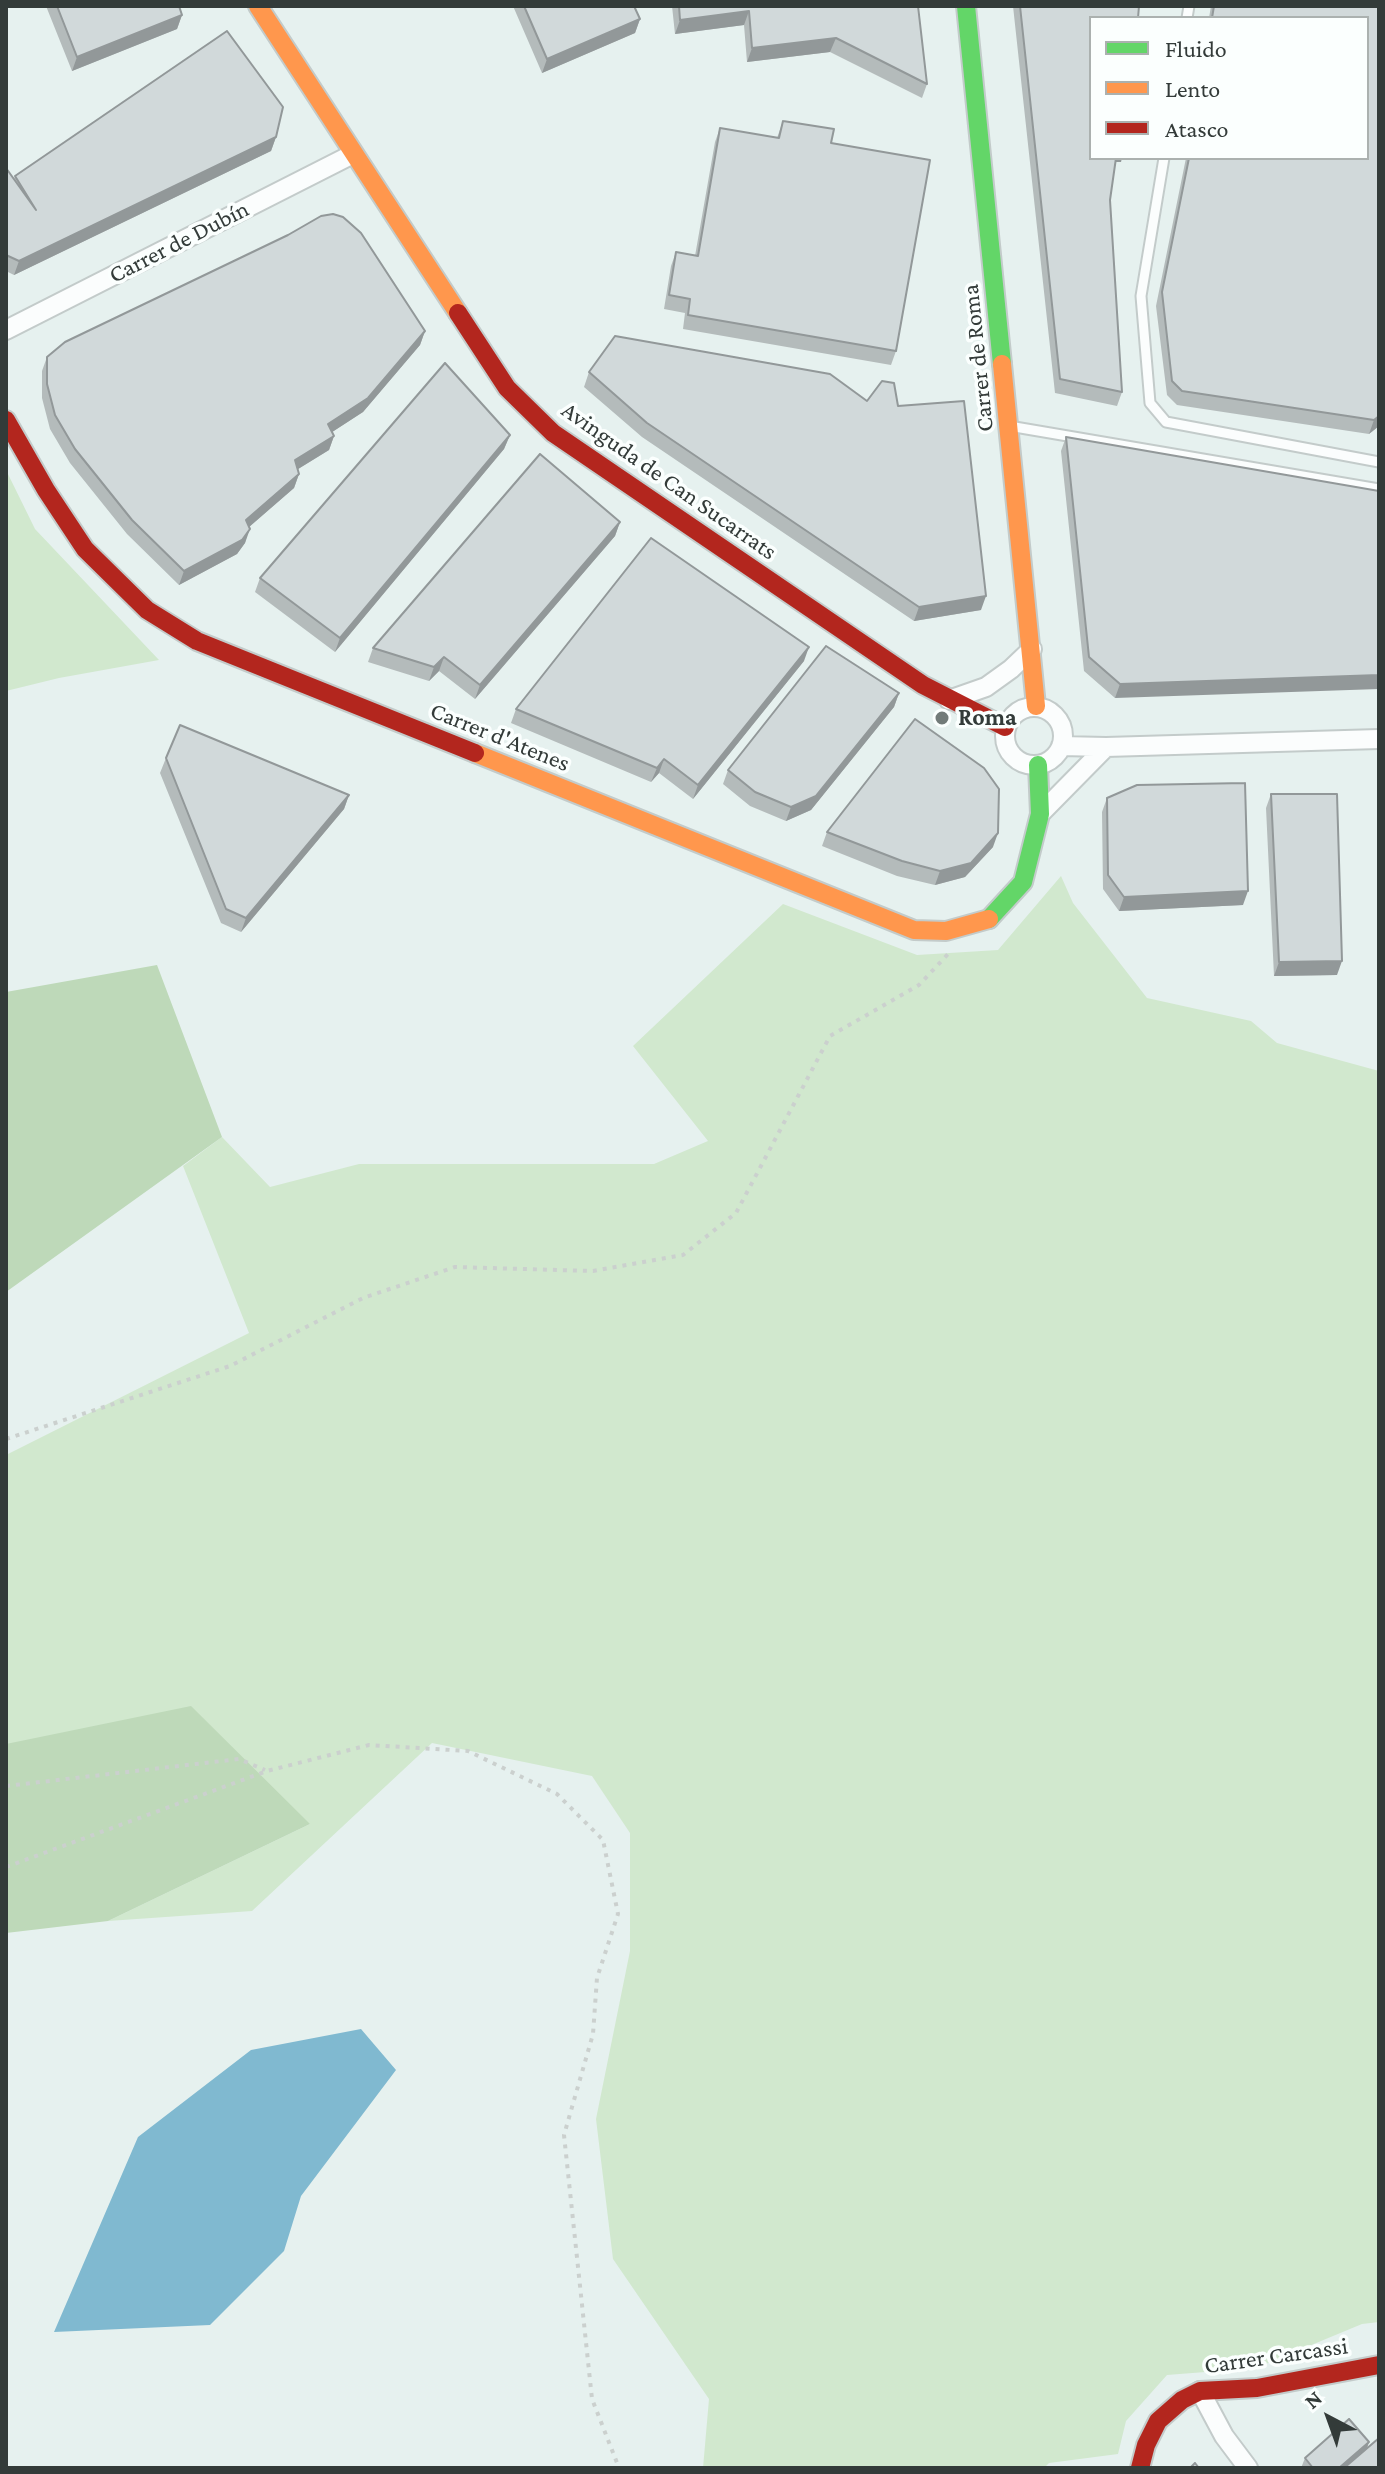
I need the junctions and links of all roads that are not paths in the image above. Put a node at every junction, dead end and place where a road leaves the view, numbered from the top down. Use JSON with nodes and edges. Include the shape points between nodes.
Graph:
{"nodes":[{"id":1,"x":258,"y":6,"type":"edge"},
{"id":2,"x":966,"y":6,"type":"edge"},
{"id":3,"x":353,"y":154,"type":"junction"},
{"id":4,"x":1164,"y":160,"type":"edge"},
{"id":5,"x":6,"y":330,"type":"edge"},
{"id":6,"x":6,"y":420,"type":"edge"},
{"id":7,"x":1009,"y":426,"type":"junction"},
{"id":8,"x":1379,"y":462,"type":"edge"},
{"id":9,"x":1379,"y":489,"type":"edge"},
{"id":10,"x":1032,"y":649,"type":"junction"},
{"id":11,"x":949,"y":700,"type":"junction"},
{"id":12,"x":1036,"y":706,"type":"junction"},
{"id":13,"x":1005,"y":727,"type":"junction"},
{"id":14,"x":1379,"y":739,"type":"edge"},
{"id":15,"x":1061,"y":746,"type":"junction"},
{"id":16,"x":1106,"y":747,"type":"junction"},
{"id":17,"x":1038,"y":765,"type":"junction"},
{"id":18,"x":1040,"y":814,"type":"junction"},
{"id":19,"x":1379,"y":2365,"type":"edge"},
{"id":20,"x":1200,"y":2391,"type":"junction"},
{"id":21,"x":1140,"y":2468,"type":"edge"},
{"id":22,"x":1248,"y":2468,"type":"edge"}],
"edges":[{"from":1,"to":3,"type":"street","name":"Avinguda de Can Sucarrats"},
{"from":2,"to":7,"type":"street","name":"Carrer de Roma"},
{"from":3,"to":5,"type":"street","name":"Carrer de Dubín"},
{"from":3,"to":11,"type":"street","name":"Avinguda de Can Sucarrats","via":[[507,388],[553,433]]},
{"from":4,"to":8,"type":"lane","via":[[1141,296],[1150,403],[1166,422]]},
{"from":6,"to":18,"type":"street","name":"Carrer d'Atenes","via":[[85,549],[147,610],[197,641],[914,930],[946,931],[991,918],[1023,882]]},
{"from":7,"to":9,"type":"lane"},
{"from":7,"to":10,"type":"street","name":"Carrer de Roma"},
{"from":10,"to":11,"type":"street","via":[[986,687]]},
{"from":10,"to":12,"type":"street","name":"Carrer de Roma"},
{"from":11,"to":13,"type":"street","name":"Avinguda de Can Sucarrats"},
{"from":12,"to":13,"type":"street","via":[[1017,711]]},
{"from":12,"to":15,"type":"street","via":[[1059,721]]},
{"from":13,"to":17,"type":"street","via":[[1011,755]]},
{"from":14,"to":16,"type":"street"},
{"from":15,"to":16,"type":"street"},
{"from":15,"to":17,"type":"street","via":[[1055,757]]},
{"from":16,"to":18,"type":"street"},
{"from":17,"to":18,"type":"street"},
{"from":19,"to":20,"type":"street","name":"Carrer Carcassi","via":[[1257,2388]]},
{"from":20,"to":21,"type":"street","name":"Carrer Carcassi","via":[[1158,2421]]},
{"from":20,"to":22,"type":"street"}]}
